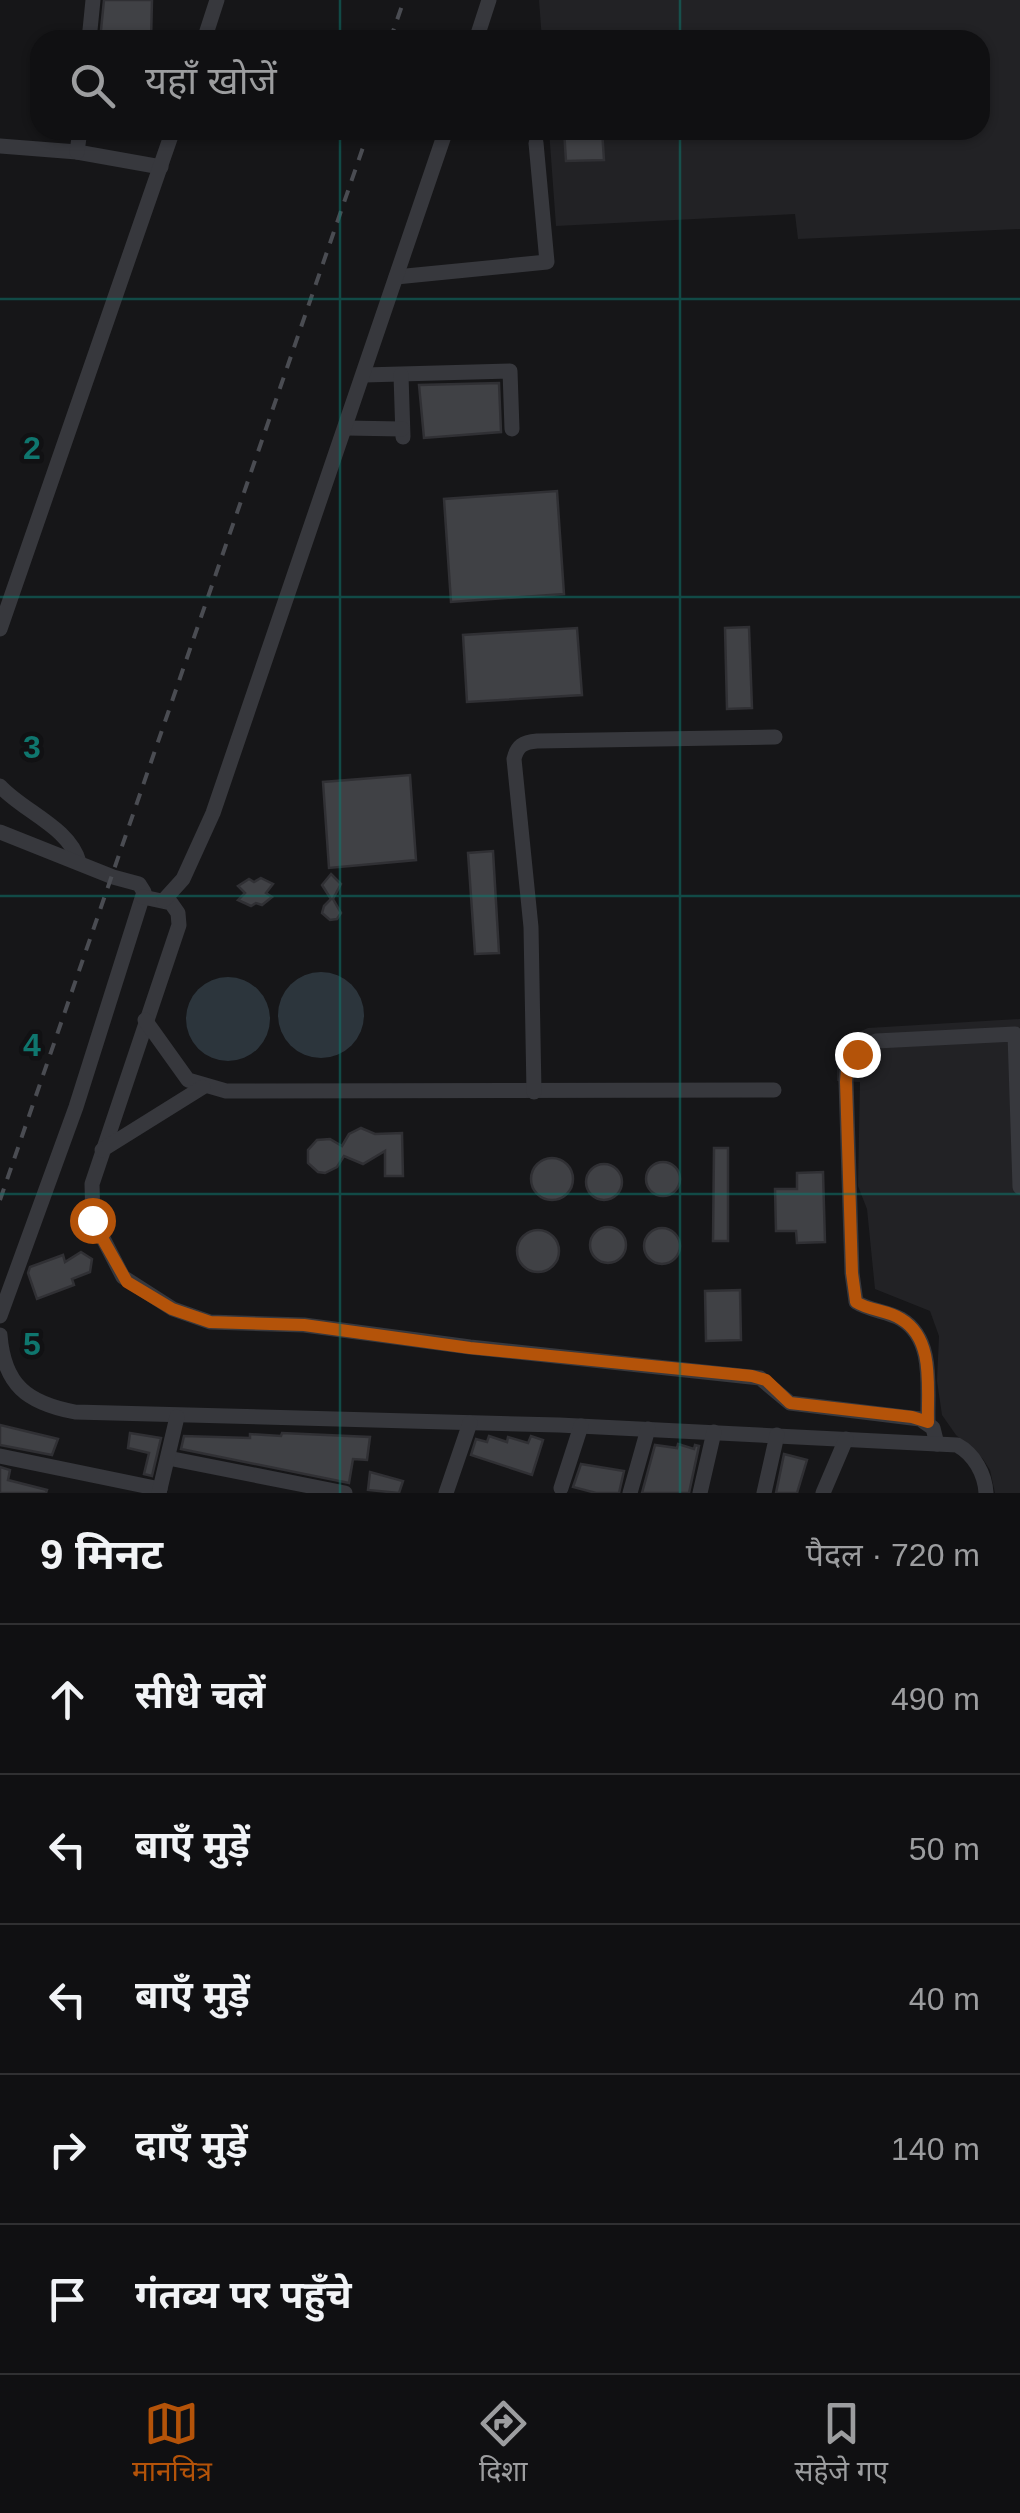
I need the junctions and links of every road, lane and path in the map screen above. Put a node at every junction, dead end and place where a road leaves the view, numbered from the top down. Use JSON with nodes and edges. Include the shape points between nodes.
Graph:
{"nodes":[{"id":1,"x":93,"y":0,"type":"edge"},
{"id":2,"x":218,"y":0,"type":"edge"},
{"id":3,"x":489,"y":0,"type":"edge"},
{"id":4,"x":90,"y":30,"type":"edge"},
{"id":5,"x":208,"y":30,"type":"edge"},
{"id":6,"x":479,"y":30,"type":"edge"},
{"id":7,"x":79,"y":140,"type":"edge"},
{"id":8,"x":170,"y":140,"type":"edge"},
{"id":9,"x":443,"y":140,"type":"edge"},
{"id":10,"x":536,"y":143,"type":"dead end"},
{"id":11,"x":0,"y":146,"type":"edge"},
{"id":12,"x":77,"y":152,"type":"junction"},
{"id":13,"x":161,"y":167,"type":"junction"},
{"id":14,"x":396,"y":276,"type":"junction"},
{"id":15,"x":364,"y":375,"type":"junction"},
{"id":16,"x":400,"y":375,"type":"junction"},
{"id":17,"x":346,"y":428,"type":"junction"},
{"id":18,"x":512,"y":429,"type":"dead end"},
{"id":19,"x":0,"y":629,"type":"edge"},
{"id":20,"x":775,"y":737,"type":"dead end"},
{"id":21,"x":0,"y":786,"type":"edge"},
{"id":22,"x":0,"y":832,"type":"edge"},
{"id":23,"x":79,"y":862,"type":"junction"},
{"id":24,"x":144,"y":897,"type":"junction"},
{"id":25,"x":164,"y":900,"type":"junction"},
{"id":26,"x":145,"y":1020,"type":"junction"},
{"id":27,"x":1018,"y":1034,"type":"edge"},
{"id":28,"x":203,"y":1087,"type":"junction"},
{"id":29,"x":774,"y":1090,"type":"dead end"},
{"id":30,"x":534,"y":1092,"type":"junction"},
{"id":31,"x":102,"y":1150,"type":"junction"},
{"id":32,"x":1020,"y":1174,"type":"edge"},
{"id":33,"x":1020,"y":1187,"type":"edge"},
{"id":34,"x":0,"y":1316,"type":"edge"},
{"id":35,"x":0,"y":1335,"type":"edge"},
{"id":36,"x":178,"y":1417,"type":"junction"},
{"id":37,"x":928,"y":1422,"type":"junction"},
{"id":38,"x":470,"y":1423,"type":"junction"},
{"id":39,"x":581,"y":1426,"type":"junction"},
{"id":40,"x":648,"y":1429,"type":"junction"},
{"id":41,"x":714,"y":1432,"type":"junction"},
{"id":42,"x":777,"y":1435,"type":"junction"},
{"id":43,"x":846,"y":1439,"type":"junction"},
{"id":44,"x":937,"y":1444,"type":"junction"},
{"id":45,"x":0,"y":1456,"type":"edge"},
{"id":46,"x":168,"y":1458,"type":"junction"},
{"id":47,"x":270,"y":1486,"type":"edge"},
{"id":48,"x":561,"y":1488,"type":"dead end"},
{"id":49,"x":160,"y":1491,"type":"edge"},
{"id":50,"x":345,"y":1493,"type":"edge"},
{"id":51,"x":446,"y":1493,"type":"edge"},
{"id":52,"x":630,"y":1493,"type":"edge"},
{"id":53,"x":700,"y":1493,"type":"edge"},
{"id":54,"x":764,"y":1493,"type":"edge"},
{"id":55,"x":824,"y":1493,"type":"edge"},
{"id":56,"x":986,"y":1493,"type":"edge"}],
"edges":[{"from":1,"to":4,"type":"street"},
{"from":2,"to":5,"type":"street"},
{"from":3,"to":6,"type":"street"},
{"from":7,"to":12,"type":"street"},
{"from":8,"to":13,"type":"street"},
{"from":9,"to":14,"type":"street"},
{"from":10,"to":14,"type":"street","via":[[547,262]]},
{"from":11,"to":12,"type":"street"},
{"from":12,"to":13,"type":"street"},
{"from":13,"to":19,"type":"street"},
{"from":14,"to":15,"type":"street"},
{"from":15,"to":16,"type":"street"},
{"from":15,"to":17,"type":"street"},
{"from":16,"to":17,"type":"street","via":[[403,433]]},
{"from":16,"to":18,"type":"street","via":[[510,371]]},
{"from":17,"to":25,"type":"street","via":[[213,813],[183,879]]},
{"from":20,"to":30,"type":"street","via":[[537,741],[516,750],[531,927]]},
{"from":21,"to":23,"type":"street","via":[[70,840]]},
{"from":22,"to":23,"type":"street"},
{"from":23,"to":24,"type":"street","via":[[139,884]]},
{"from":24,"to":25,"type":"street"},
{"from":24,"to":34,"type":"street"},
{"from":25,"to":26,"type":"street","via":[[179,925]]},
{"from":26,"to":28,"type":"street","via":[[182,1075]]},
{"from":26,"to":31,"type":"street"},
{"from":27,"to":32,"type":"street"},
{"from":27,"to":37,"type":"street","via":[[876,1041],[847,1069],[856,1302],[900,1317],[918,1333],[927,1357]]},
{"from":28,"to":30,"type":"street"},
{"from":28,"to":31,"type":"street"},
{"from":29,"to":30,"type":"street"},
{"from":31,"to":37,"type":"street","via":[[92,1177],[92,1213],[119,1272],[172,1309],[210,1322],[304,1325],[752,1376],[790,1403]]},
{"from":32,"to":33,"type":"street"},
{"from":35,"to":36,"type":"street","via":[[10,1377],[38,1402],[75,1412]]},
{"from":36,"to":38,"type":"street"},
{"from":36,"to":46,"type":"street"},
{"from":37,"to":44,"type":"street"},
{"from":38,"to":39,"type":"street"},
{"from":38,"to":51,"type":"street"},
{"from":39,"to":40,"type":"street"},
{"from":39,"to":48,"type":"street"},
{"from":40,"to":41,"type":"street"},
{"from":40,"to":52,"type":"street"},
{"from":41,"to":42,"type":"street"},
{"from":41,"to":53,"type":"street"},
{"from":42,"to":43,"type":"street"},
{"from":42,"to":54,"type":"street"},
{"from":43,"to":44,"type":"street"},
{"from":43,"to":55,"type":"street"},
{"from":44,"to":56,"type":"street","via":[[967,1452],[982,1472]]},
{"from":45,"to":49,"type":"street"},
{"from":46,"to":47,"type":"street"},
{"from":46,"to":49,"type":"street"},
{"from":47,"to":50,"type":"street"}]}
